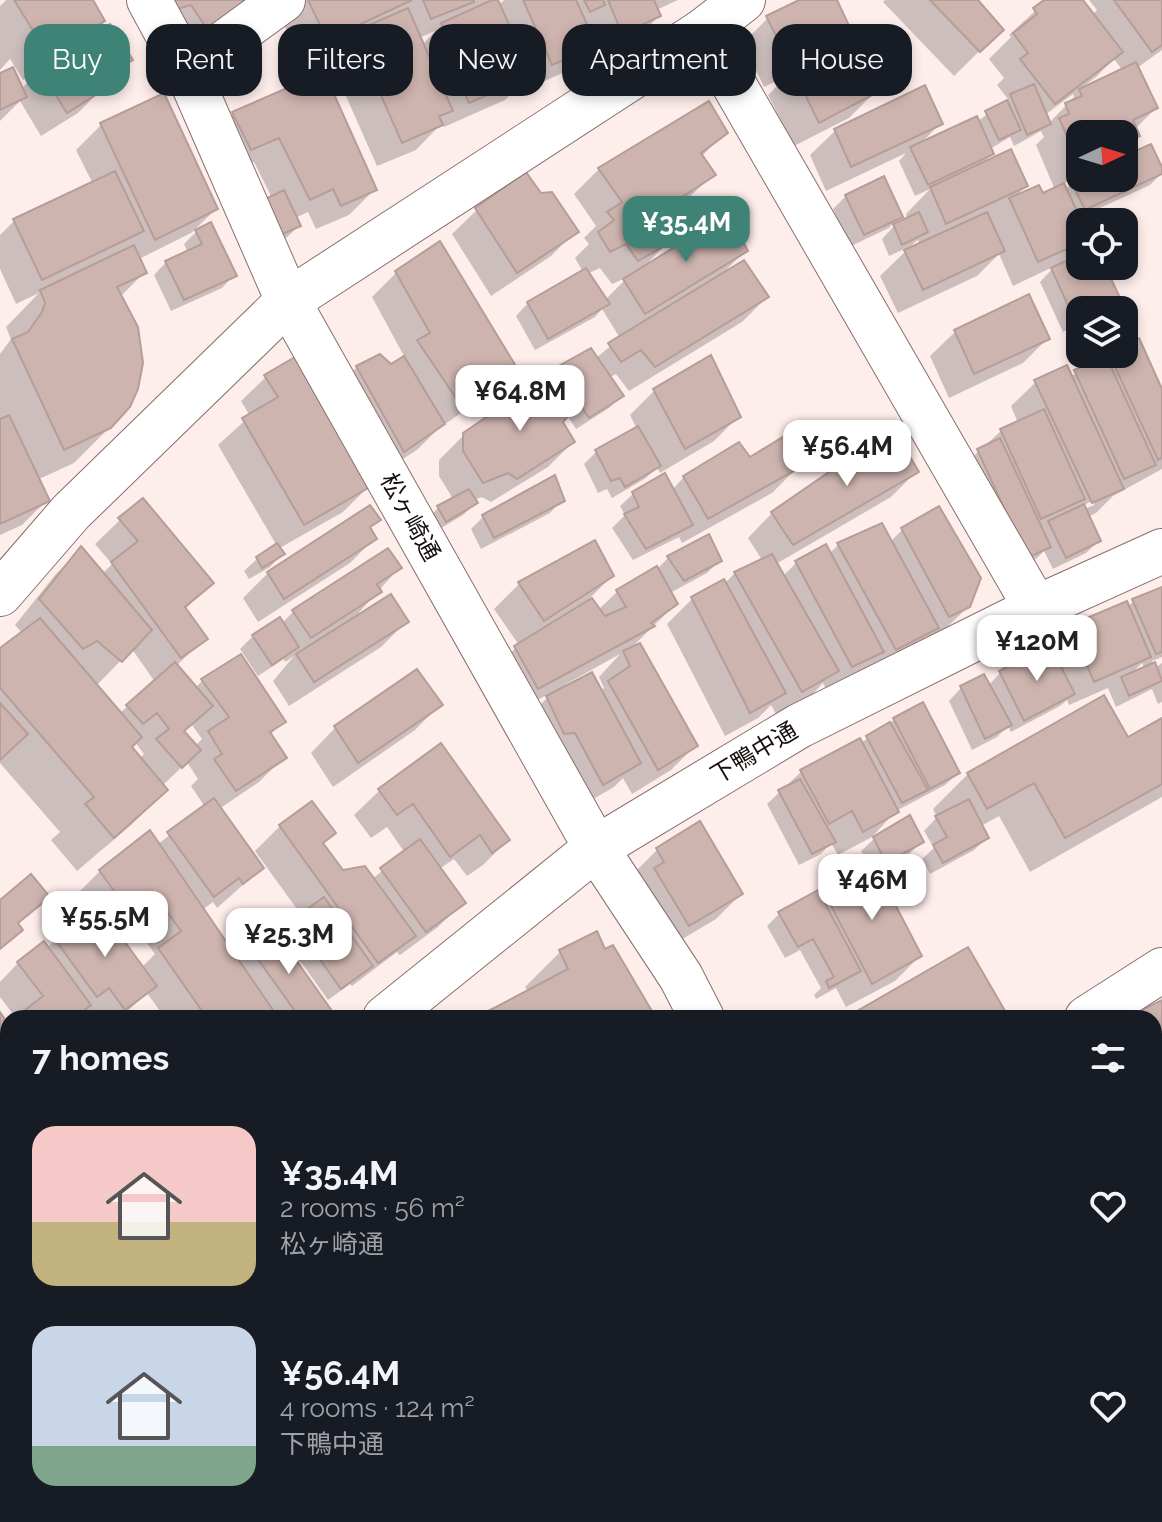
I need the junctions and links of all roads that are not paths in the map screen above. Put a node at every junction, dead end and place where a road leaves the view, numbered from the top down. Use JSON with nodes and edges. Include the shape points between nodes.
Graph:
{"nodes":[{"id":1,"x":149,"y":0,"type":"edge"},
{"id":2,"x":283,"y":0,"type":"edge"},
{"id":3,"x":743,"y":0,"type":"edge"},
{"id":4,"x":162,"y":24,"type":"edge"},
{"id":5,"x":250,"y":24,"type":"edge"},
{"id":6,"x":712,"y":24,"type":"edge"},
{"id":7,"x":198,"y":96,"type":"edge"},
{"id":8,"x":603,"y":96,"type":"edge"},
{"id":9,"x":741,"y":96,"type":"edge"},
{"id":10,"x":288,"y":301,"type":"junction"},
{"id":11,"x":1162,"y":551,"type":"edge"},
{"id":12,"x":0,"y":594,"type":"edge"},
{"id":13,"x":1036,"y":608,"type":"junction"},
{"id":14,"x":596,"y":848,"type":"junction"},
{"id":15,"x":1162,"y":970,"type":"edge"},
{"id":16,"x":395,"y":1010,"type":"edge"},
{"id":17,"x":698,"y":1010,"type":"edge"},
{"id":18,"x":1100,"y":1010,"type":"edge"}],
"edges":[{"from":1,"to":4,"type":"street","name":"松ヶ崎通"},
{"from":2,"to":5,"type":"street"},
{"from":3,"to":6,"type":"street"},
{"from":7,"to":10,"type":"street","name":"松ヶ崎通"},
{"from":8,"to":10,"type":"street"},
{"from":9,"to":13,"type":"street"},
{"from":10,"to":12,"type":"street","via":[[71,512]]},
{"from":10,"to":14,"type":"street","name":"松ヶ崎通"},
{"from":11,"to":13,"type":"street","name":"下鴨中通"},
{"from":13,"to":14,"type":"street","name":"下鴨中通","via":[[799,726]]},
{"from":14,"to":16,"type":"street","name":"下鴨中通"},
{"from":14,"to":17,"type":"street","name":"松ヶ崎通"},
{"from":15,"to":18,"type":"street"}]}
